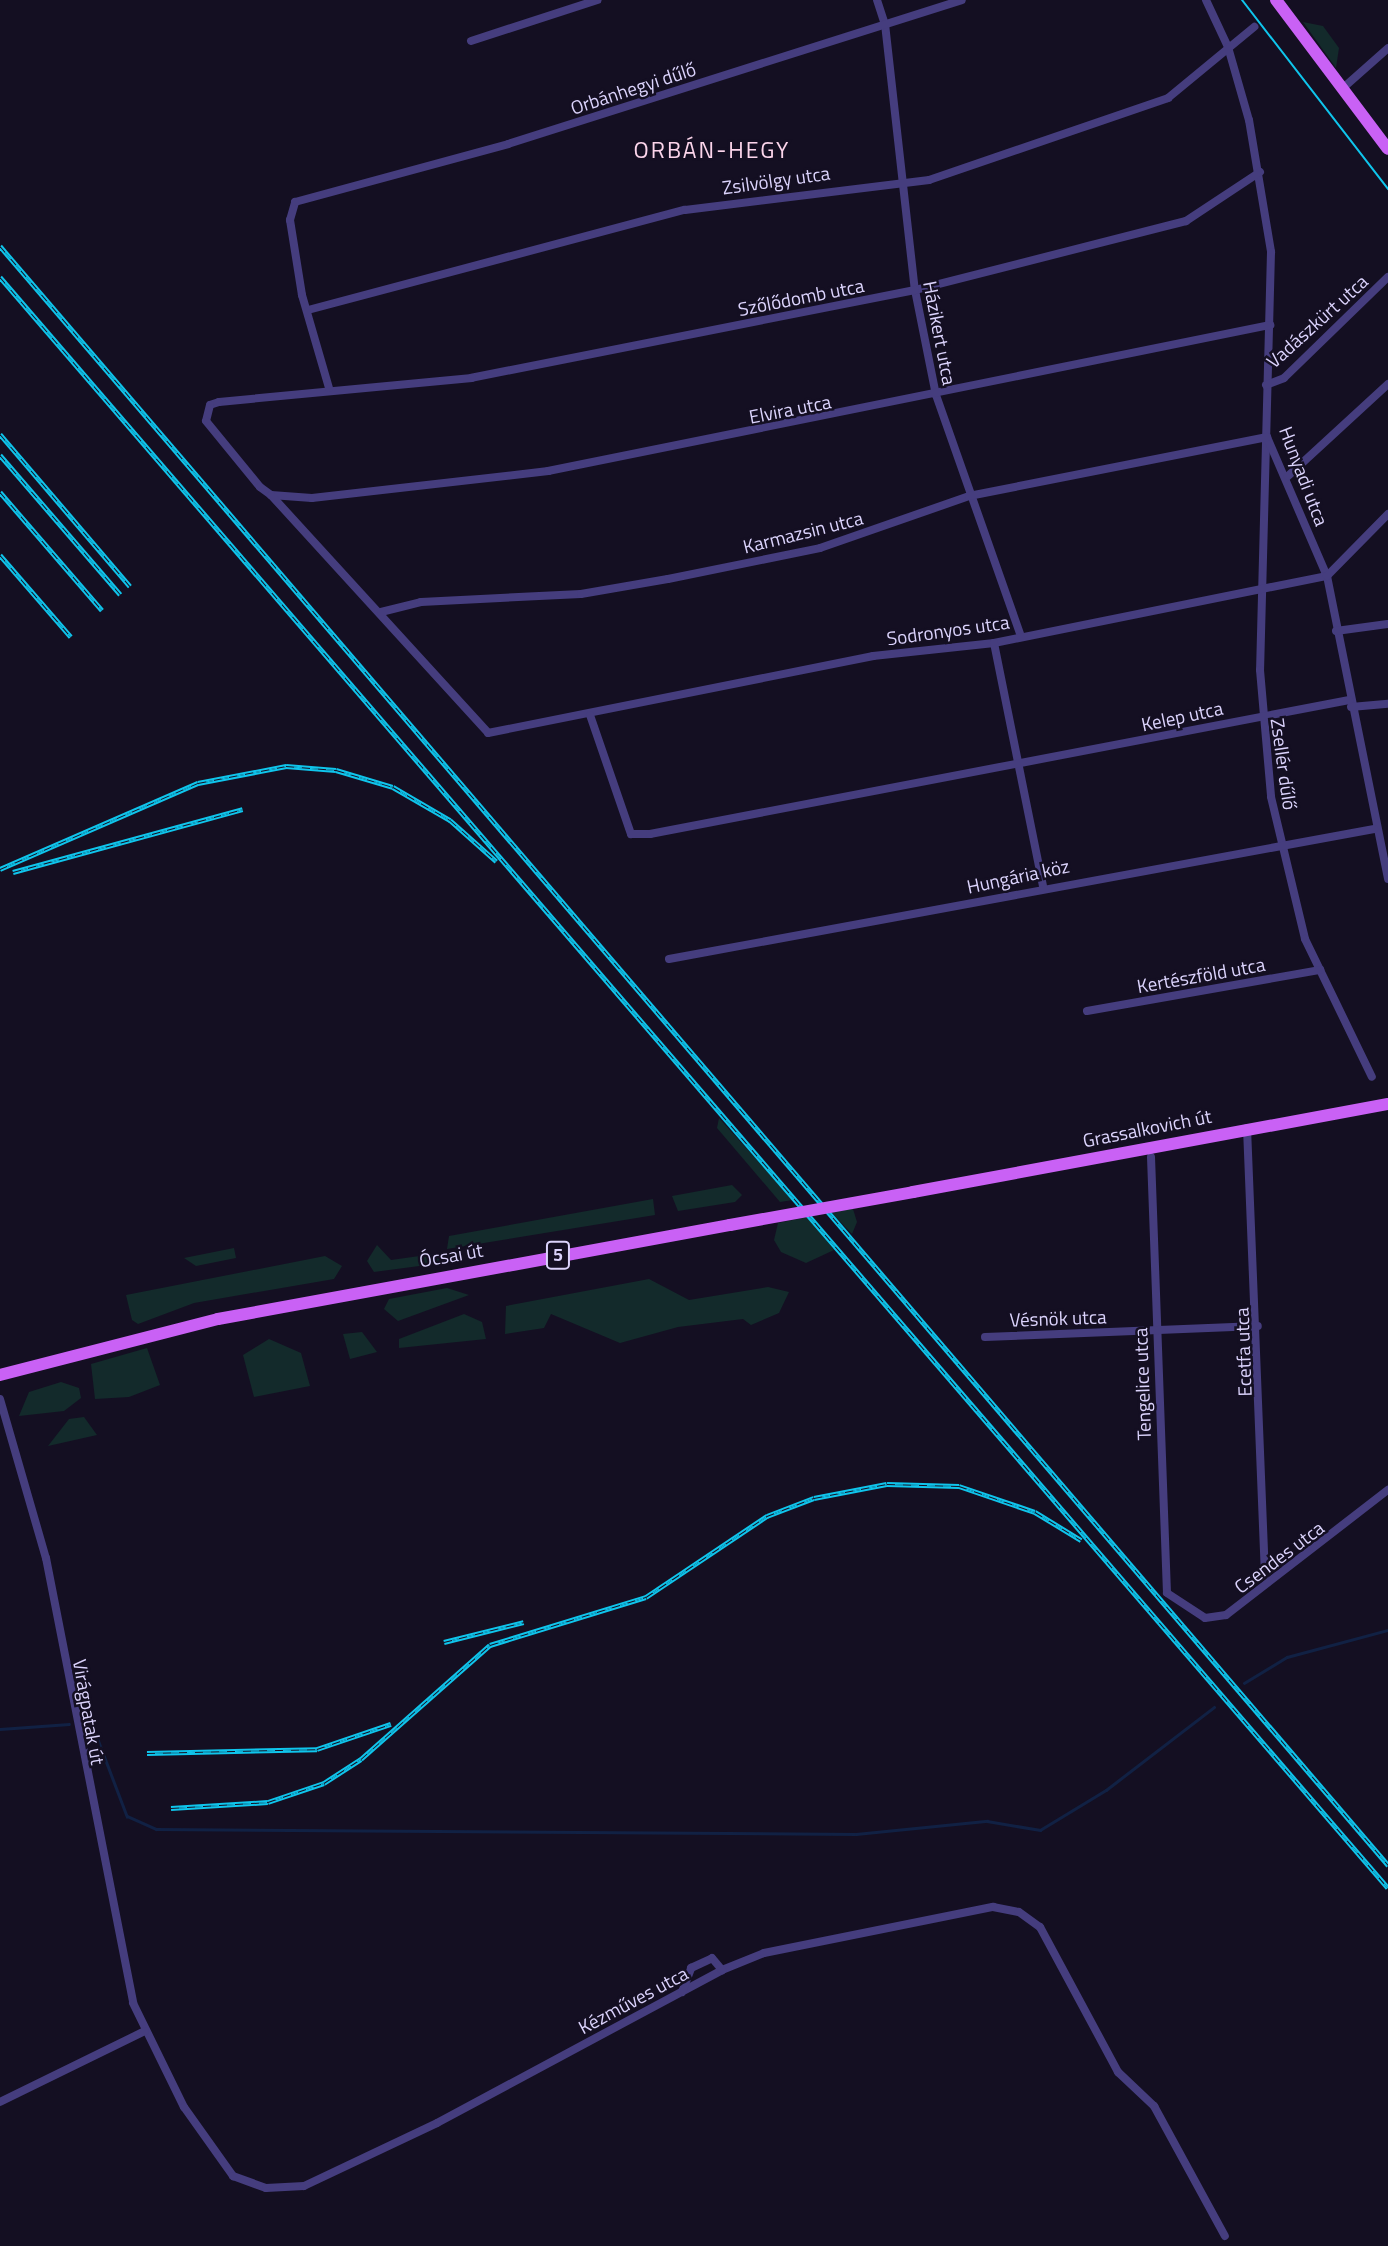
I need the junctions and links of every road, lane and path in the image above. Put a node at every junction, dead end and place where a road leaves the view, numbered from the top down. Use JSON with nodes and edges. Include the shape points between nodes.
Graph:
{"nodes":[{"id":1,"x":597,"y":0,"type":"edge"},
{"id":2,"x":877,"y":0,"type":"edge"},
{"id":3,"x":962,"y":0,"type":"edge"},
{"id":4,"x":1206,"y":0,"type":"edge"},
{"id":5,"x":1276,"y":0,"type":"edge"},
{"id":6,"x":885,"y":24,"type":"junction"},
{"id":7,"x":1254,"y":27,"type":"dead end"},
{"id":8,"x":471,"y":41,"type":"dead end"},
{"id":9,"x":1228,"y":47,"type":"junction"},
{"id":10,"x":1388,"y":48,"type":"edge"},
{"id":11,"x":1343,"y":88,"type":"junction"},
{"id":12,"x":1388,"y":149,"type":"edge"},
{"id":13,"x":1260,"y":172,"type":"junction"},
{"id":14,"x":902,"y":180,"type":"junction"},
{"id":15,"x":1388,"y":277,"type":"edge"},
{"id":16,"x":915,"y":290,"type":"junction"},
{"id":17,"x":308,"y":310,"type":"junction"},
{"id":18,"x":1270,"y":325,"type":"junction"},
{"id":19,"x":1388,"y":384,"type":"edge"},
{"id":20,"x":1266,"y":385,"type":"junction"},
{"id":21,"x":329,"y":388,"type":"junction"},
{"id":22,"x":936,"y":395,"type":"junction"},
{"id":23,"x":1268,"y":437,"type":"junction"},
{"id":24,"x":1288,"y":476,"type":"junction"},
{"id":25,"x":271,"y":495,"type":"junction"},
{"id":26,"x":969,"y":496,"type":"junction"},
{"id":27,"x":1388,"y":514,"type":"edge"},
{"id":28,"x":1327,"y":576,"type":"junction"},
{"id":29,"x":1262,"y":585,"type":"junction"},
{"id":30,"x":381,"y":612,"type":"junction"},
{"id":31,"x":1388,"y":624,"type":"edge"},
{"id":32,"x":1336,"y":631,"type":"junction"},
{"id":33,"x":1021,"y":636,"type":"junction"},
{"id":34,"x":994,"y":643,"type":"junction"},
{"id":35,"x":1350,"y":703,"type":"junction"},
{"id":36,"x":1388,"y":704,"type":"edge"},
{"id":37,"x":590,"y":715,"type":"junction"},
{"id":38,"x":1261,"y":716,"type":"junction"},
{"id":39,"x":1022,"y":765,"type":"junction"},
{"id":40,"x":1374,"y":829,"type":"junction"},
{"id":41,"x":1280,"y":843,"type":"junction"},
{"id":42,"x":1386,"y":867,"type":"edge"},
{"id":43,"x":1388,"y":879,"type":"edge"},
{"id":44,"x":1043,"y":886,"type":"junction"},
{"id":45,"x":669,"y":959,"type":"dead end"},
{"id":46,"x":1320,"y":971,"type":"junction"},
{"id":47,"x":1087,"y":1011,"type":"dead end"},
{"id":48,"x":1372,"y":1077,"type":"dead end"},
{"id":49,"x":1388,"y":1104,"type":"edge"},
{"id":50,"x":1247,"y":1128,"type":"junction"},
{"id":51,"x":1152,"y":1157,"type":"dead end"},
{"id":52,"x":913,"y":1192,"type":"joint"},
{"id":53,"x":1258,"y":1326,"type":"junction"},
{"id":54,"x":1156,"y":1330,"type":"junction"},
{"id":55,"x":985,"y":1337,"type":"dead end"},
{"id":56,"x":0,"y":1375,"type":"edge"},
{"id":57,"x":0,"y":1399,"type":"edge"},
{"id":58,"x":1388,"y":1490,"type":"edge"},
{"id":59,"x":1265,"y":1575,"type":"dead end"},
{"id":60,"x":1181,"y":1602,"type":"joint"},
{"id":61,"x":722,"y":1970,"type":"junction"},
{"id":62,"x":682,"y":1992,"type":"junction"},
{"id":63,"x":145,"y":2031,"type":"junction"},
{"id":64,"x":0,"y":2102,"type":"edge"},
{"id":65,"x":284,"y":2190,"type":"joint"},
{"id":66,"x":1225,"y":2236,"type":"dead end"}],
"edges":[{"from":1,"to":8,"type":"street"},
{"from":2,"to":6,"type":"street","name":"Házikert utca"},
{"from":3,"to":6,"type":"street","name":"Orbánhegyi dűlő"},
{"from":4,"to":9,"type":"street","name":"Hunyadi utca"},
{"from":5,"to":11,"type":"main road"},
{"from":6,"to":14,"type":"street","name":"Házikert utca"},
{"from":6,"to":17,"type":"street","name":"Orbánhegyi dűlő","via":[[508,144],[311,196],[290,210]]},
{"from":7,"to":9,"type":"street","name":"Zsilvölgy utca"},
{"from":9,"to":13,"type":"street","name":"Hunyadi utca"},
{"from":9,"to":14,"type":"street","name":"Zsilvölgy utca","via":[[1168,98],[929,180]]},
{"from":10,"to":11,"type":"street"},
{"from":11,"to":12,"type":"main road"},
{"from":13,"to":16,"type":"street","name":"Szőlődomb utca","via":[[1186,221]]},
{"from":13,"to":18,"type":"street","name":"Hunyadi utca","via":[[1271,252]]},
{"from":14,"to":16,"type":"street","name":"Házikert utca"},
{"from":14,"to":17,"type":"street","name":"Zsilvölgy utca","via":[[685,210]]},
{"from":15,"to":20,"type":"street","name":"Vadászkürt utca","via":[[1284,378]]},
{"from":16,"to":21,"type":"street","name":"Szőlődomb utca","via":[[472,378],[402,389]]},
{"from":16,"to":22,"type":"street","name":"Házikert utca"},
{"from":17,"to":21,"type":"street"},
{"from":18,"to":20,"type":"street","name":"Hunyadi utca"},
{"from":18,"to":22,"type":"street","name":"Elvira utca"},
{"from":19,"to":24,"type":"street"},
{"from":20,"to":23,"type":"street","name":"Hunyadi utca"},
{"from":21,"to":25,"type":"street","name":"Szőlődomb utca","via":[[210,405],[206,421]]},
{"from":22,"to":25,"type":"street","name":"Elvira utca","via":[[548,471],[312,498]]},
{"from":22,"to":26,"type":"street","name":"Házikert utca"},
{"from":23,"to":24,"type":"street","name":"Hunyadi utca"},
{"from":23,"to":26,"type":"street","name":"Karmazsin utca"},
{"from":23,"to":29,"type":"street","name":"Zsellér dűlő"},
{"from":24,"to":28,"type":"street","name":"Hunyadi utca"},
{"from":25,"to":30,"type":"street","via":[[283,515]]},
{"from":26,"to":30,"type":"street","name":"Karmazsin utca","via":[[830,545],[668,579],[581,594],[421,602]]},
{"from":26,"to":33,"type":"street","name":"Házikert utca"},
{"from":27,"to":28,"type":"street"},
{"from":28,"to":29,"type":"street","name":"Sodronyos utca"},
{"from":28,"to":32,"type":"street","name":"Hunyadi utca"},
{"from":29,"to":33,"type":"street","name":"Sodronyos utca"},
{"from":29,"to":38,"type":"street","name":"Zsellér dűlő"},
{"from":30,"to":37,"type":"street","name":"Sodronyos utca","via":[[488,733]]},
{"from":31,"to":32,"type":"street"},
{"from":32,"to":35,"type":"street","name":"Hunyadi utca"},
{"from":33,"to":34,"type":"street","name":"Sodronyos utca"},
{"from":34,"to":37,"type":"street","name":"Sodronyos utca","via":[[873,656]]},
{"from":34,"to":39,"type":"street"},
{"from":35,"to":36,"type":"street","name":"Kelep utca"},
{"from":35,"to":38,"type":"street","name":"Kelep utca"},
{"from":35,"to":40,"type":"street","name":"Hunyadi utca"},
{"from":37,"to":39,"type":"street","name":"Kelep utca","via":[[631,834]]},
{"from":38,"to":39,"type":"street","name":"Kelep utca"},
{"from":38,"to":41,"type":"street","name":"Zsellér dűlő"},
{"from":39,"to":44,"type":"street"},
{"from":40,"to":41,"type":"street","name":"Hungária köz"},
{"from":40,"to":42,"type":"street","name":"Hunyadi utca"},
{"from":41,"to":44,"type":"street","name":"Hungária köz"},
{"from":41,"to":46,"type":"street","name":"Zsellér dűlő","via":[[1293,905]]},
{"from":42,"to":43,"type":"street","name":"Hunyadi utca"},
{"from":44,"to":45,"type":"street","name":"Hungária köz"},
{"from":46,"to":47,"type":"street","name":"Kertészföld utca"},
{"from":46,"to":48,"type":"street","name":"Zsellér dűlő"},
{"from":49,"to":50,"type":"main road","name":"Grassalkovich út","number":"5"},
{"from":50,"to":52,"type":"main road","name":"Grassalkovich út","number":"5"},
{"from":50,"to":53,"type":"street","name":"Ecetfa utca"},
{"from":51,"to":54,"type":"street","name":"Tengelice utca"},
{"from":52,"to":56,"type":"main road","name":"Ócsai út","number":"5","bridge":true,"via":[[218,1319]]},
{"from":53,"to":54,"type":"street","name":"Vésnök utca"},
{"from":53,"to":59,"type":"street","name":"Ecetfa utca"},
{"from":54,"to":55,"type":"street","name":"Vésnök utca"},
{"from":54,"to":60,"type":"street","name":"Tengelice utca","via":[[1167,1593]]},
{"from":57,"to":63,"type":"street","name":"Virágpatak út","via":[[46,1558],[113,1920]]},
{"from":58,"to":60,"type":"street","name":"Csendes utca","via":[[1226,1615],[1205,1618]]},
{"from":61,"to":62,"type":"street","name":"Kézműves utca"},
{"from":61,"to":62,"type":"street","via":[[712,1958],[691,1968]]},
{"from":61,"to":66,"type":"street","name":"Kézműves utca","via":[[764,1953],[965,1909],[1019,1912],[1053,1946],[1118,2072],[1154,2106]]},
{"from":62,"to":65,"type":"street","name":"Kézműves utca","via":[[437,2123],[315,2182]]},
{"from":63,"to":64,"type":"street"},
{"from":63,"to":65,"type":"street","name":"Virágpatak út","via":[[223,2168],[251,2185]]}]}
